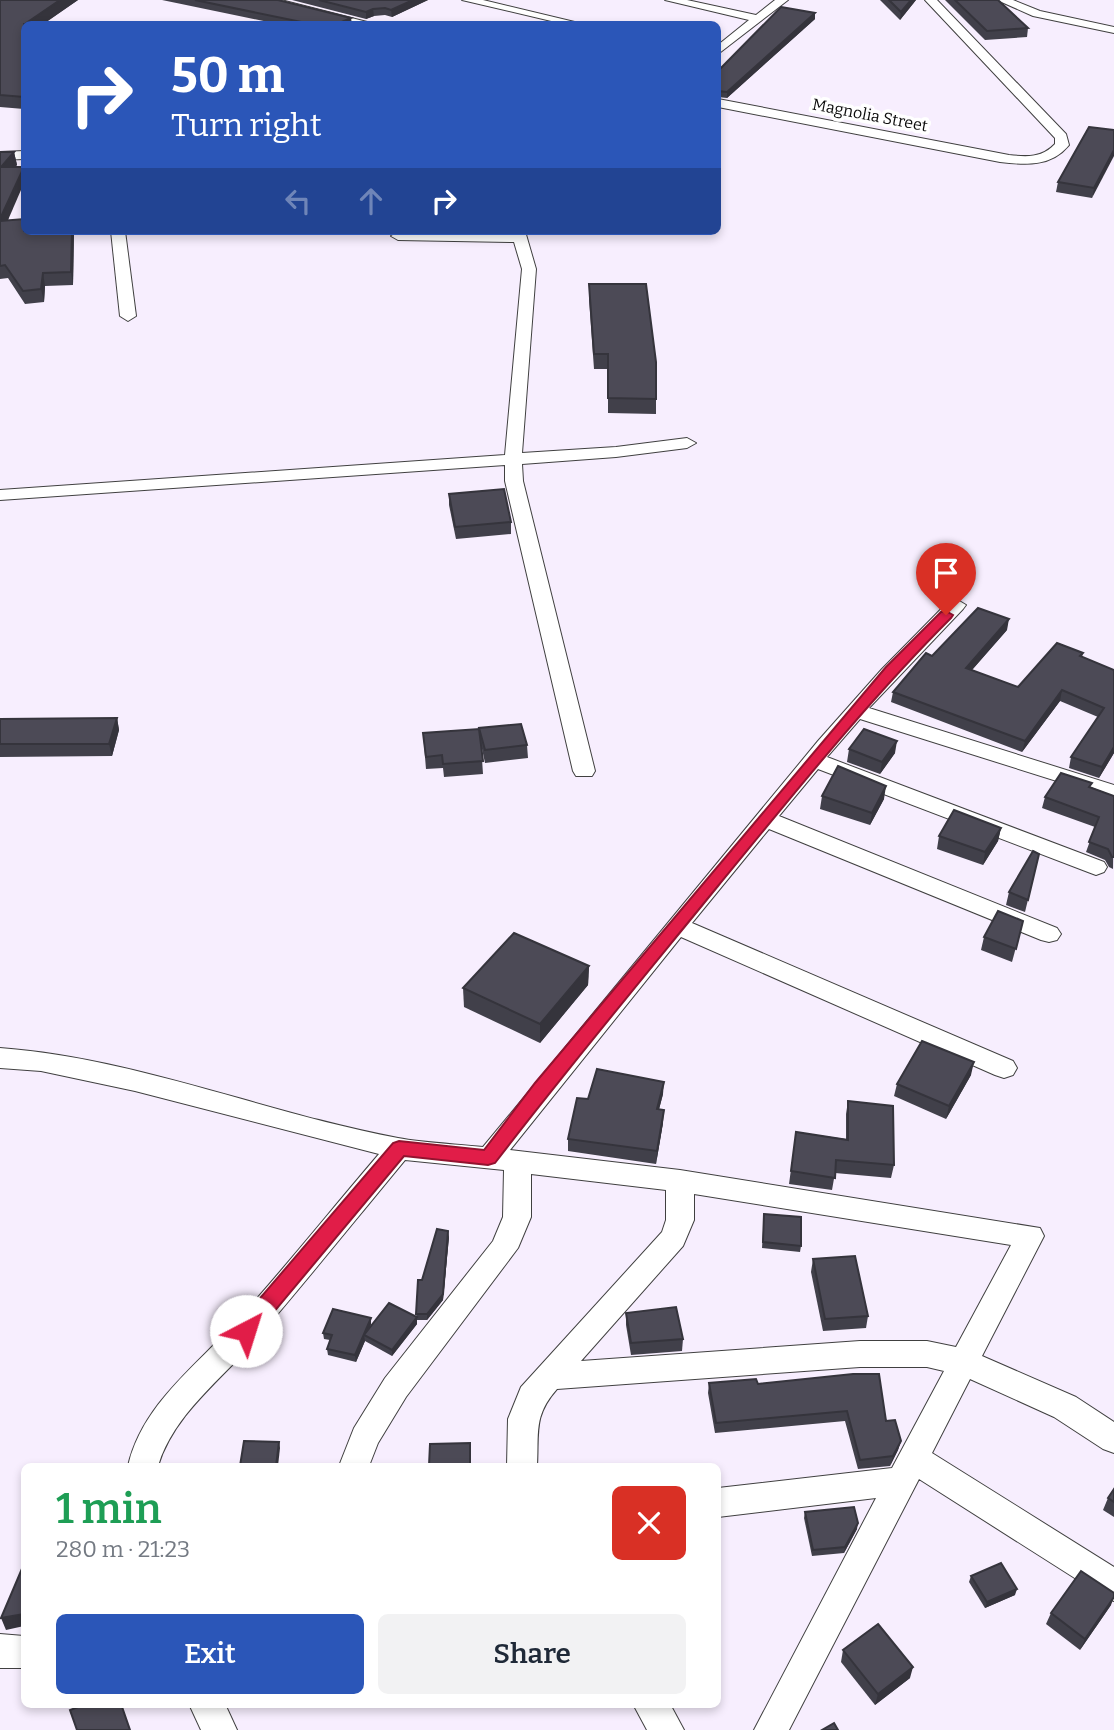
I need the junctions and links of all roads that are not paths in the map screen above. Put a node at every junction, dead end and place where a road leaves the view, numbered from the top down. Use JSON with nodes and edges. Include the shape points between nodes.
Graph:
{"nodes":[{"id":1,"x":268,"y":0,"type":"edge"},
{"id":2,"x":468,"y":0,"type":"edge"},
{"id":3,"x":671,"y":0,"type":"edge"},
{"id":4,"x":782,"y":0,"type":"edge"},
{"id":5,"x":931,"y":0,"type":"edge"},
{"id":6,"x":1003,"y":0,"type":"edge"},
{"id":7,"x":758,"y":19,"type":"junction"},
{"id":8,"x":356,"y":21,"type":"edge"},
{"id":9,"x":563,"y":21,"type":"edge"},
{"id":10,"x":1114,"y":30,"type":"edge"},
{"id":11,"x":721,"y":48,"type":"edge"},
{"id":12,"x":721,"y":104,"type":"edge"},
{"id":13,"x":118,"y":235,"type":"edge"},
{"id":14,"x":458,"y":235,"type":"edge"},
{"id":15,"x":518,"y":235,"type":"edge"},
{"id":16,"x":398,"y":236,"type":"dead end"},
{"id":17,"x":128,"y":316,"type":"dead end"},
{"id":18,"x":687,"y":443,"type":"dead end"},
{"id":19,"x":513,"y":460,"type":"junction"},
{"id":20,"x":0,"y":495,"type":"edge"},
{"id":21,"x":956,"y":605,"type":"dead end"},
{"id":22,"x":856,"y":711,"type":"junction"},
{"id":23,"x":814,"y":760,"type":"junction"},
{"id":24,"x":584,"y":771,"type":"dead end"},
{"id":25,"x":1114,"y":792,"type":"edge"},
{"id":26,"x":765,"y":818,"type":"junction"},
{"id":27,"x":1096,"y":867,"type":"dead end"},
{"id":28,"x":677,"y":926,"type":"junction"},
{"id":29,"x":1049,"y":934,"type":"dead end"},
{"id":30,"x":0,"y":1058,"type":"edge"},
{"id":31,"x":1004,"y":1068,"type":"dead end"},
{"id":32,"x":399,"y":1149,"type":"junction"},
{"id":33,"x":502,"y":1159,"type":"junction"},
{"id":34,"x":680,"y":1181,"type":"junction"},
{"id":35,"x":964,"y":1362,"type":"junction"},
{"id":36,"x":547,"y":1377,"type":"junction"},
{"id":37,"x":1114,"y":1439,"type":"edge"},
{"id":38,"x":144,"y":1463,"type":"edge"},
{"id":39,"x":355,"y":1463,"type":"edge"},
{"id":40,"x":522,"y":1463,"type":"edge"},
{"id":41,"x":908,"y":1470,"type":"junction"},
{"id":42,"x":721,"y":1501,"type":"edge"},
{"id":43,"x":1114,"y":1585,"type":"edge"},
{"id":44,"x":0,"y":1651,"type":"edge"},
{"id":45,"x":21,"y":1652,"type":"edge"},
{"id":46,"x":208,"y":1708,"type":"edge"},
{"id":47,"x":653,"y":1708,"type":"edge"},
{"id":48,"x":220,"y":1730,"type":"edge"},
{"id":49,"x":667,"y":1730,"type":"edge"},
{"id":50,"x":771,"y":1730,"type":"edge"}],
"edges":[{"from":1,"to":8,"type":"street"},
{"from":2,"to":9,"type":"street"},
{"from":3,"to":7,"type":"street"},
{"from":4,"to":7,"type":"street"},
{"from":5,"to":12,"type":"street","name":"Magnolia Street","via":[[1061,137],[1057,152],[1030,162],[1016,160]]},
{"from":6,"to":10,"type":"street","via":[[1037,14]]},
{"from":7,"to":11,"type":"street"},
{"from":13,"to":17,"type":"street"},
{"from":14,"to":16,"type":"street"},
{"from":15,"to":19,"type":"street","via":[[529,269]]},
{"from":18,"to":19,"type":"street"},
{"from":19,"to":20,"type":"street"},
{"from":19,"to":24,"type":"street","via":[[514,481]]},
{"from":21,"to":22,"type":"street","via":[[913,645]]},
{"from":22,"to":23,"type":"street"},
{"from":22,"to":25,"type":"street"},
{"from":23,"to":26,"type":"street"},
{"from":23,"to":27,"type":"street"},
{"from":26,"to":28,"type":"street"},
{"from":26,"to":29,"type":"street"},
{"from":28,"to":31,"type":"street"},
{"from":28,"to":33,"type":"street","via":[[542,1088]]},
{"from":30,"to":32,"type":"street","via":[[41,1061],[135,1082]]},
{"from":32,"to":33,"type":"street"},
{"from":32,"to":38,"type":"street","via":[[246,1331],[173,1408],[151,1439]]},
{"from":33,"to":34,"type":"street"},
{"from":33,"to":39,"type":"street","via":[[520,1192],[511,1234],[468,1298],[397,1383],[363,1438]]},
{"from":34,"to":35,"type":"street","via":[[1030,1236]]},
{"from":34,"to":36,"type":"street","via":[[680,1220],[673,1238]]},
{"from":35,"to":36,"type":"street","via":[[927,1354],[860,1354]]},
{"from":35,"to":37,"type":"street","via":[[1065,1408]]},
{"from":35,"to":41,"type":"street"},
{"from":36,"to":40,"type":"street","via":[[532,1396],[523,1419]]},
{"from":41,"to":42,"type":"street"},
{"from":41,"to":43,"type":"street"},
{"from":41,"to":50,"type":"street"},
{"from":44,"to":45,"type":"street"},
{"from":46,"to":48,"type":"street"},
{"from":47,"to":49,"type":"street"}]}
